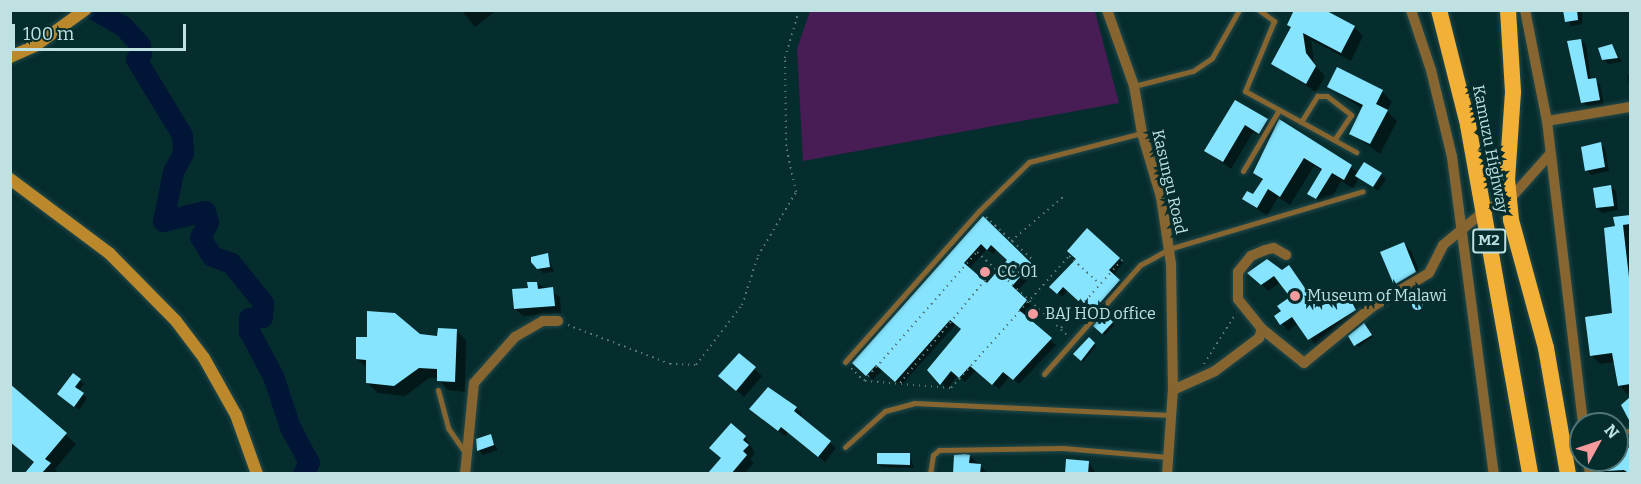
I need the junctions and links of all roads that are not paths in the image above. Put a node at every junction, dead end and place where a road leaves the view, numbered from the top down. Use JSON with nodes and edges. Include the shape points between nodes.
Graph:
{"nodes":[{"id":1,"x":1107,"y":10,"type":"edge"},
{"id":2,"x":1239,"y":10,"type":"edge"},
{"id":3,"x":1259,"y":10,"type":"edge"},
{"id":4,"x":1411,"y":10,"type":"edge"},
{"id":5,"x":1439,"y":10,"type":"edge"},
{"id":6,"x":1508,"y":10,"type":"edge"},
{"id":7,"x":1525,"y":10,"type":"edge"},
{"id":8,"x":85,"y":11,"type":"edge"},
{"id":9,"x":35,"y":46,"type":"junction"},
{"id":10,"x":10,"y":57,"type":"edge"},
{"id":11,"x":10,"y":65,"type":"edge"},
{"id":12,"x":1134,"y":86,"type":"junction"},
{"id":13,"x":1630,"y":107,"type":"edge"},
{"id":14,"x":1279,"y":110,"type":"junction"},
{"id":15,"x":1547,"y":121,"type":"junction"},
{"id":16,"x":1301,"y":122,"type":"junction"},
{"id":17,"x":1142,"y":133,"type":"junction"},
{"id":18,"x":1334,"y":140,"type":"junction"},
{"id":19,"x":1356,"y":152,"type":"dead end"},
{"id":20,"x":1550,"y":154,"type":"junction"},
{"id":21,"x":1243,"y":171,"type":"dead end"},
{"id":22,"x":10,"y":174,"type":"edge"},
{"id":23,"x":10,"y":179,"type":"edge"},
{"id":24,"x":1363,"y":191,"type":"dead end"},
{"id":25,"x":32,"y":193,"type":"junction"},
{"id":26,"x":1509,"y":200,"type":"junction"},
{"id":27,"x":1484,"y":212,"type":"junction"},
{"id":28,"x":1463,"y":230,"type":"junction"},
{"id":29,"x":1169,"y":249,"type":"junction"},
{"id":30,"x":1286,"y":255,"type":"dead end"},
{"id":31,"x":558,"y":321,"type":"road end"},
{"id":32,"x":1262,"y":328,"type":"junction"},
{"id":33,"x":845,"y":362,"type":"road end"},
{"id":34,"x":1044,"y":374,"type":"dead end"},
{"id":35,"x":438,"y":390,"type":"dead end"},
{"id":36,"x":1173,"y":390,"type":"junction"},
{"id":37,"x":1582,"y":412,"type":"edge"},
{"id":38,"x":1171,"y":415,"type":"junction"},
{"id":39,"x":845,"y":447,"type":"dead end"},
{"id":40,"x":466,"y":455,"type":"junction"},
{"id":41,"x":1168,"y":458,"type":"junction"},
{"id":42,"x":257,"y":474,"type":"edge"},
{"id":43,"x":465,"y":474,"type":"edge"},
{"id":44,"x":930,"y":474,"type":"edge"},
{"id":45,"x":1167,"y":474,"type":"edge"},
{"id":46,"x":1494,"y":474,"type":"edge"},
{"id":47,"x":1530,"y":474,"type":"edge"},
{"id":48,"x":1568,"y":474,"type":"edge"}],
"edges":[{"from":1,"to":12,"type":"street","name":"Kasungu Road"},
{"from":2,"to":12,"type":"lane","via":[[1212,58],[1193,71]]},
{"from":3,"to":14,"type":"lane","via":[[1274,21],[1244,88]]},
{"from":4,"to":28,"type":"street","via":[[1431,70],[1452,157]]},
{"from":5,"to":27,"type":"highway","name":"Kamuzu Highway","number":"M2","via":[[1454,61]]},
{"from":6,"to":26,"type":"highway","name":"Kamuzu Highway","number":"M2","via":[[1513,92]]},
{"from":7,"to":15,"type":"street"},
{"from":8,"to":9,"type":"main road"},
{"from":9,"to":10,"type":"main road"},
{"from":9,"to":11,"type":"main road"},
{"from":12,"to":17,"type":"street","name":"Kasungu Road"},
{"from":13,"to":15,"type":"street"},
{"from":14,"to":16,"type":"lane"},
{"from":14,"to":21,"type":"lane"},
{"from":15,"to":20,"type":"street"},
{"from":16,"to":18,"type":"lane"},
{"from":16,"to":18,"type":"lane","via":[[1317,96],[1327,96],[1351,115]]},
{"from":17,"to":29,"type":"street","name":"Kasungu Road","via":[[1161,197]]},
{"from":17,"to":33,"type":"lane","via":[[1029,162]]},
{"from":18,"to":19,"type":"lane"},
{"from":20,"to":26,"type":"street"},
{"from":20,"to":37,"type":"street"},
{"from":22,"to":25,"type":"main road"},
{"from":23,"to":25,"type":"main road"},
{"from":24,"to":29,"type":"lane"},
{"from":25,"to":42,"type":"main road","via":[[109,253],[148,290],[204,358],[236,415]]},
{"from":26,"to":27,"type":"street"},
{"from":26,"to":48,"type":"highway","name":"Kamuzu Highway","number":"M2","via":[[1513,230],[1546,348]]},
{"from":27,"to":28,"type":"street"},
{"from":27,"to":47,"type":"highway","name":"Kamuzu Highway","number":"M2"},
{"from":28,"to":32,"type":"street","via":[[1443,245],[1429,273],[1372,307],[1304,363]]},
{"from":28,"to":46,"type":"street"},
{"from":29,"to":34,"type":"lane","via":[[1140,265]]},
{"from":29,"to":36,"type":"street","name":"Kasungu Road"},
{"from":30,"to":32,"type":"street","via":[[1274,248],[1251,256],[1242,265],[1236,283],[1238,299]]},
{"from":31,"to":40,"type":"street","via":[[543,321],[515,337],[474,384]]},
{"from":32,"to":36,"type":"street","via":[[1259,338],[1245,351],[1215,371]]},
{"from":35,"to":40,"type":"lane","via":[[448,428]]},
{"from":36,"to":38,"type":"street","name":"Kasungu Road"},
{"from":38,"to":39,"type":"lane","via":[[914,403],[885,411]]},
{"from":38,"to":41,"type":"street","name":"Kasungu Road"},
{"from":40,"to":43,"type":"street"},
{"from":41,"to":44,"type":"lane","via":[[1063,448],[939,450],[933,455]]},
{"from":41,"to":45,"type":"street","name":"Kasungu Road"}]}
